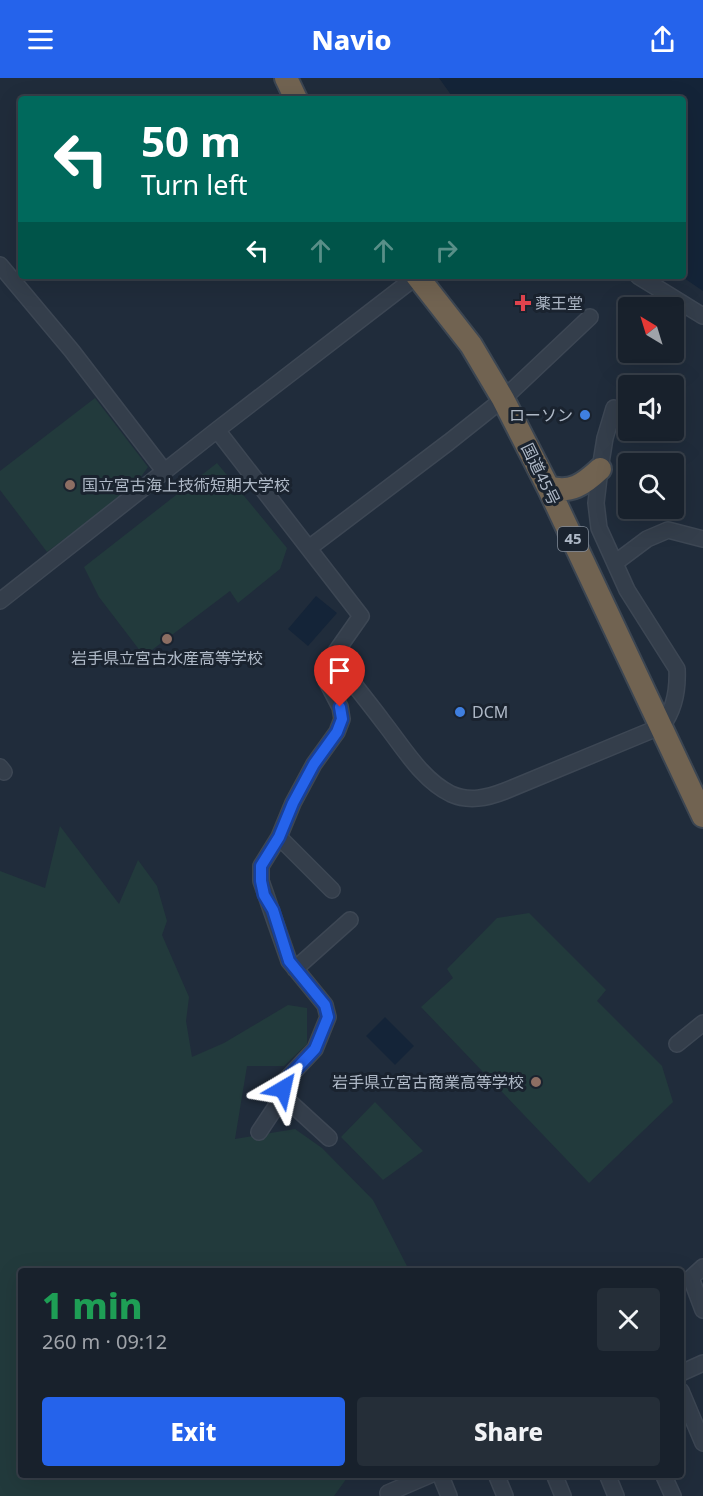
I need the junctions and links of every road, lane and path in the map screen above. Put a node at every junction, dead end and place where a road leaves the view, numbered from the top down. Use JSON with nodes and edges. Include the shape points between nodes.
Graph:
{"nodes":[{"id":1,"x":286,"y":78,"type":"edge"},
{"id":2,"x":295,"y":96,"type":"edge"},
{"id":3,"x":0,"y":265,"type":"edge"},
{"id":4,"x":413,"y":279,"type":"edge"},
{"id":5,"x":419,"y":279,"type":"edge"},
{"id":6,"x":643,"y":279,"type":"edge"},
{"id":7,"x":703,"y":316,"type":"edge"},
{"id":8,"x":590,"y":317,"type":"dead end"},
{"id":9,"x":503,"y":399,"type":"junction"},
{"id":10,"x":614,"y":408,"type":"dead end"},
{"id":11,"x":217,"y":430,"type":"junction"},
{"id":12,"x":600,"y":469,"type":"junction"},
{"id":13,"x":165,"y":472,"type":"junction"},
{"id":14,"x":548,"y":487,"type":"junction"},
{"id":15,"x":703,"y":540,"type":"edge"},
{"id":16,"x":309,"y":548,"type":"junction"},
{"id":17,"x":615,"y":563,"type":"junction"},
{"id":18,"x":0,"y":602,"type":"edge"},
{"id":19,"x":333,"y":656,"type":"junction"},
{"id":20,"x":662,"y":726,"type":"junction"},
{"id":21,"x":703,"y":816,"type":"edge"},
{"id":22,"x":279,"y":837,"type":"junction"},
{"id":23,"x":332,"y":890,"type":"dead end"},
{"id":24,"x":350,"y":920,"type":"dead end"},
{"id":25,"x":295,"y":969,"type":"junction"},
{"id":26,"x":703,"y":1023,"type":"edge"},
{"id":27,"x":677,"y":1044,"type":"dead end"},
{"id":28,"x":283,"y":1096,"type":"junction"},
{"id":29,"x":259,"y":1132,"type":"dead end"},
{"id":30,"x":329,"y":1138,"type":"dead end"},
{"id":31,"x":703,"y":1267,"type":"edge"},
{"id":32,"x":703,"y":1310,"type":"edge"},
{"id":33,"x":703,"y":1363,"type":"edge"},
{"id":34,"x":684,"y":1372,"type":"edge"},
{"id":35,"x":684,"y":1398,"type":"edge"},
{"id":36,"x":703,"y":1443,"type":"edge"},
{"id":37,"x":423,"y":1478,"type":"edge"},
{"id":38,"x":442,"y":1478,"type":"edge"},
{"id":39,"x":498,"y":1478,"type":"edge"},
{"id":40,"x":556,"y":1478,"type":"edge"},
{"id":41,"x":609,"y":1478,"type":"edge"},
{"id":42,"x":665,"y":1478,"type":"edge"},
{"id":43,"x":390,"y":1496,"type":"edge"},
{"id":44,"x":449,"y":1496,"type":"edge"},
{"id":45,"x":505,"y":1496,"type":"edge"},
{"id":46,"x":564,"y":1496,"type":"edge"},
{"id":47,"x":616,"y":1496,"type":"edge"},
{"id":48,"x":673,"y":1496,"type":"edge"}],
"edges":[{"from":1,"to":2,"type":"highway"},
{"from":3,"to":13,"type":"street"},
{"from":4,"to":11,"type":"street"},
{"from":5,"to":9,"type":"highway","name":"国道45号","number":"45","via":[[471,345]]},
{"from":6,"to":7,"type":"street"},
{"from":8,"to":9,"type":"street"},
{"from":9,"to":14,"type":"highway","name":"国道45号","number":"45"},
{"from":9,"to":16,"type":"street"},
{"from":10,"to":12,"type":"street"},
{"from":11,"to":13,"type":"street"},
{"from":11,"to":16,"type":"street"},
{"from":12,"to":14,"type":"highway","via":[[575,487],[561,491]]},
{"from":12,"to":17,"type":"street","via":[[596,503],[599,528]]},
{"from":13,"to":18,"type":"street"},
{"from":14,"to":20,"type":"highway","name":"国道45号","number":"45"},
{"from":15,"to":17,"type":"street","via":[[668,530],[647,539]]},
{"from":16,"to":19,"type":"street","via":[[361,616]]},
{"from":17,"to":20,"type":"street","via":[[627,590],[677,669],[676,694]]},
{"from":19,"to":20,"type":"street","via":[[432,781],[451,794],[470,799],[505,792]]},
{"from":19,"to":22,"type":"street","via":[[326,669],[327,682],[342,719],[303,784]]},
{"from":20,"to":21,"type":"highway","name":"国道45号","number":"45"},
{"from":22,"to":23,"type":"street"},
{"from":22,"to":25,"type":"street","via":[[261,866],[261,881],[282,944]]},
{"from":24,"to":25,"type":"street"},
{"from":25,"to":28,"type":"street","via":[[325,1005],[328,1017],[315,1049],[285,1081]]},
{"from":26,"to":27,"type":"street"},
{"from":28,"to":29,"type":"street"},
{"from":28,"to":30,"type":"street"},
{"from":31,"to":32,"type":"street","via":[[691,1278]]},
{"from":33,"to":34,"type":"street"},
{"from":35,"to":36,"type":"street"},
{"from":37,"to":43,"type":"street","via":[[388,1493]]},
{"from":38,"to":44,"type":"street"},
{"from":39,"to":45,"type":"street"},
{"from":40,"to":46,"type":"street"},
{"from":41,"to":47,"type":"street"},
{"from":42,"to":48,"type":"street"}]}
